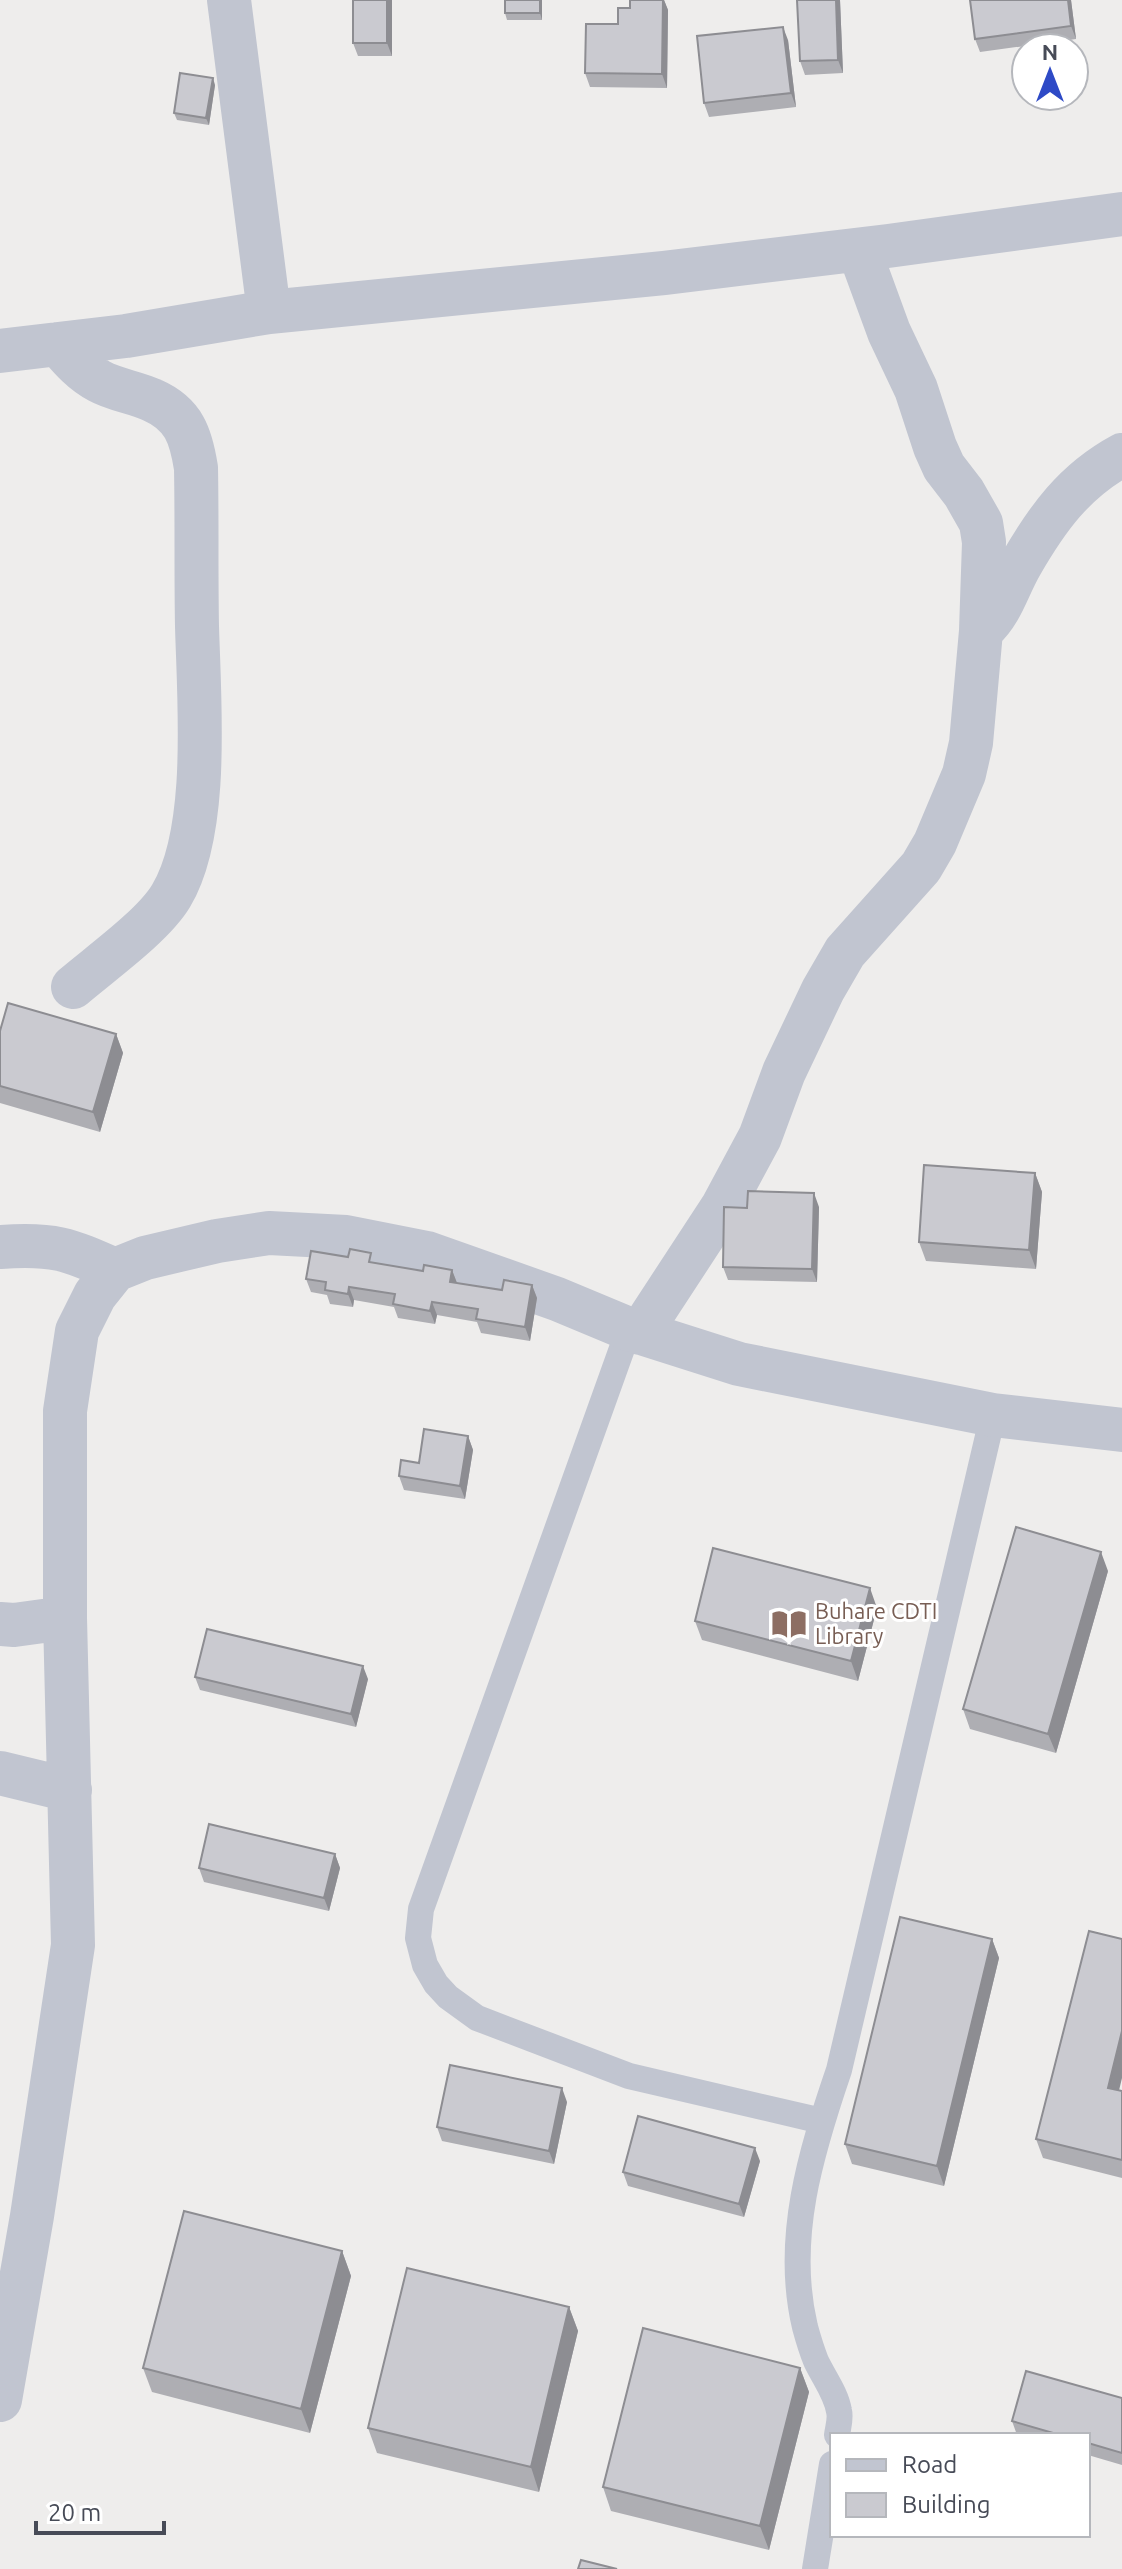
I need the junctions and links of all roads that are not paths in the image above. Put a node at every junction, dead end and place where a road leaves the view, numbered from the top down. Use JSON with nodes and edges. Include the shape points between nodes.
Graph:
{"nodes":[{"id":1,"x":229,"y":0,"type":"edge"},
{"id":2,"x":1122,"y":214,"type":"edge"},
{"id":3,"x":859,"y":250,"type":"junction"},
{"id":4,"x":269,"y":312,"type":"junction"},
{"id":5,"x":58,"y":344,"type":"junction"},
{"id":6,"x":0,"y":351,"type":"edge"},
{"id":7,"x":1122,"y":455,"type":"edge"},
{"id":8,"x":981,"y":631,"type":"junction"},
{"id":9,"x":73,"y":987,"type":"dead end"},
{"id":10,"x":0,"y":1247,"type":"edge"},
{"id":11,"x":115,"y":1270,"type":"junction"},
{"id":12,"x":635,"y":1331,"type":"junction"},
{"id":13,"x":993,"y":1415,"type":"junction"},
{"id":14,"x":1122,"y":1430,"type":"edge"},
{"id":15,"x":65,"y":1618,"type":"junction"},
{"id":16,"x":0,"y":1624,"type":"edge"},
{"id":17,"x":0,"y":1773,"type":"edge"},
{"id":18,"x":70,"y":1790,"type":"junction"},
{"id":19,"x":822,"y":2121,"type":"junction"},
{"id":20,"x":0,"y":2400,"type":"edge"},
{"id":21,"x":837,"y":2433,"type":"edge"},
{"id":22,"x":830,"y":2476,"type":"edge"},
{"id":23,"x":815,"y":2569,"type":"edge"}],
"edges":[{"from":1,"to":4,"type":"street"},
{"from":2,"to":3,"type":"street"},
{"from":3,"to":4,"type":"street"},
{"from":3,"to":8,"type":"street","via":[[944,467],[981,523]]},
{"from":4,"to":5,"type":"street"},
{"from":5,"to":6,"type":"street"},
{"from":5,"to":9,"type":"street","via":[[80,369],[102,383],[174,413],[192,442],[196,482],[199,761],[188,853],[172,895],[155,916]]},
{"from":7,"to":8,"type":"street","via":[[1060,503],[992,621]]},
{"from":8,"to":12,"type":"street","via":[[964,774],[935,843],[921,867],[845,952],[723,1206]]},
{"from":10,"to":11,"type":"street","via":[[35,1244],[71,1250]]},
{"from":11,"to":12,"type":"street","via":[[145,1258],[269,1233],[346,1237],[427,1253]]},
{"from":11,"to":15,"type":"street","via":[[77,1331],[65,1411]]},
{"from":12,"to":13,"type":"street","via":[[739,1364]]},
{"from":12,"to":19,"type":"lane","via":[[421,1909],[420,1954],[448,1997],[510,2033],[629,2076]]},
{"from":13,"to":14,"type":"street"},
{"from":13,"to":19,"type":"lane","via":[[839,2070]]},
{"from":15,"to":16,"type":"street"},
{"from":15,"to":18,"type":"street"},
{"from":17,"to":18,"type":"street"},
{"from":18,"to":20,"type":"street","via":[[73,1945]]},
{"from":19,"to":21,"type":"lane","via":[[800,2208],[798,2277],[805,2326],[840,2414]]},
{"from":22,"to":23,"type":"lane"}]}
